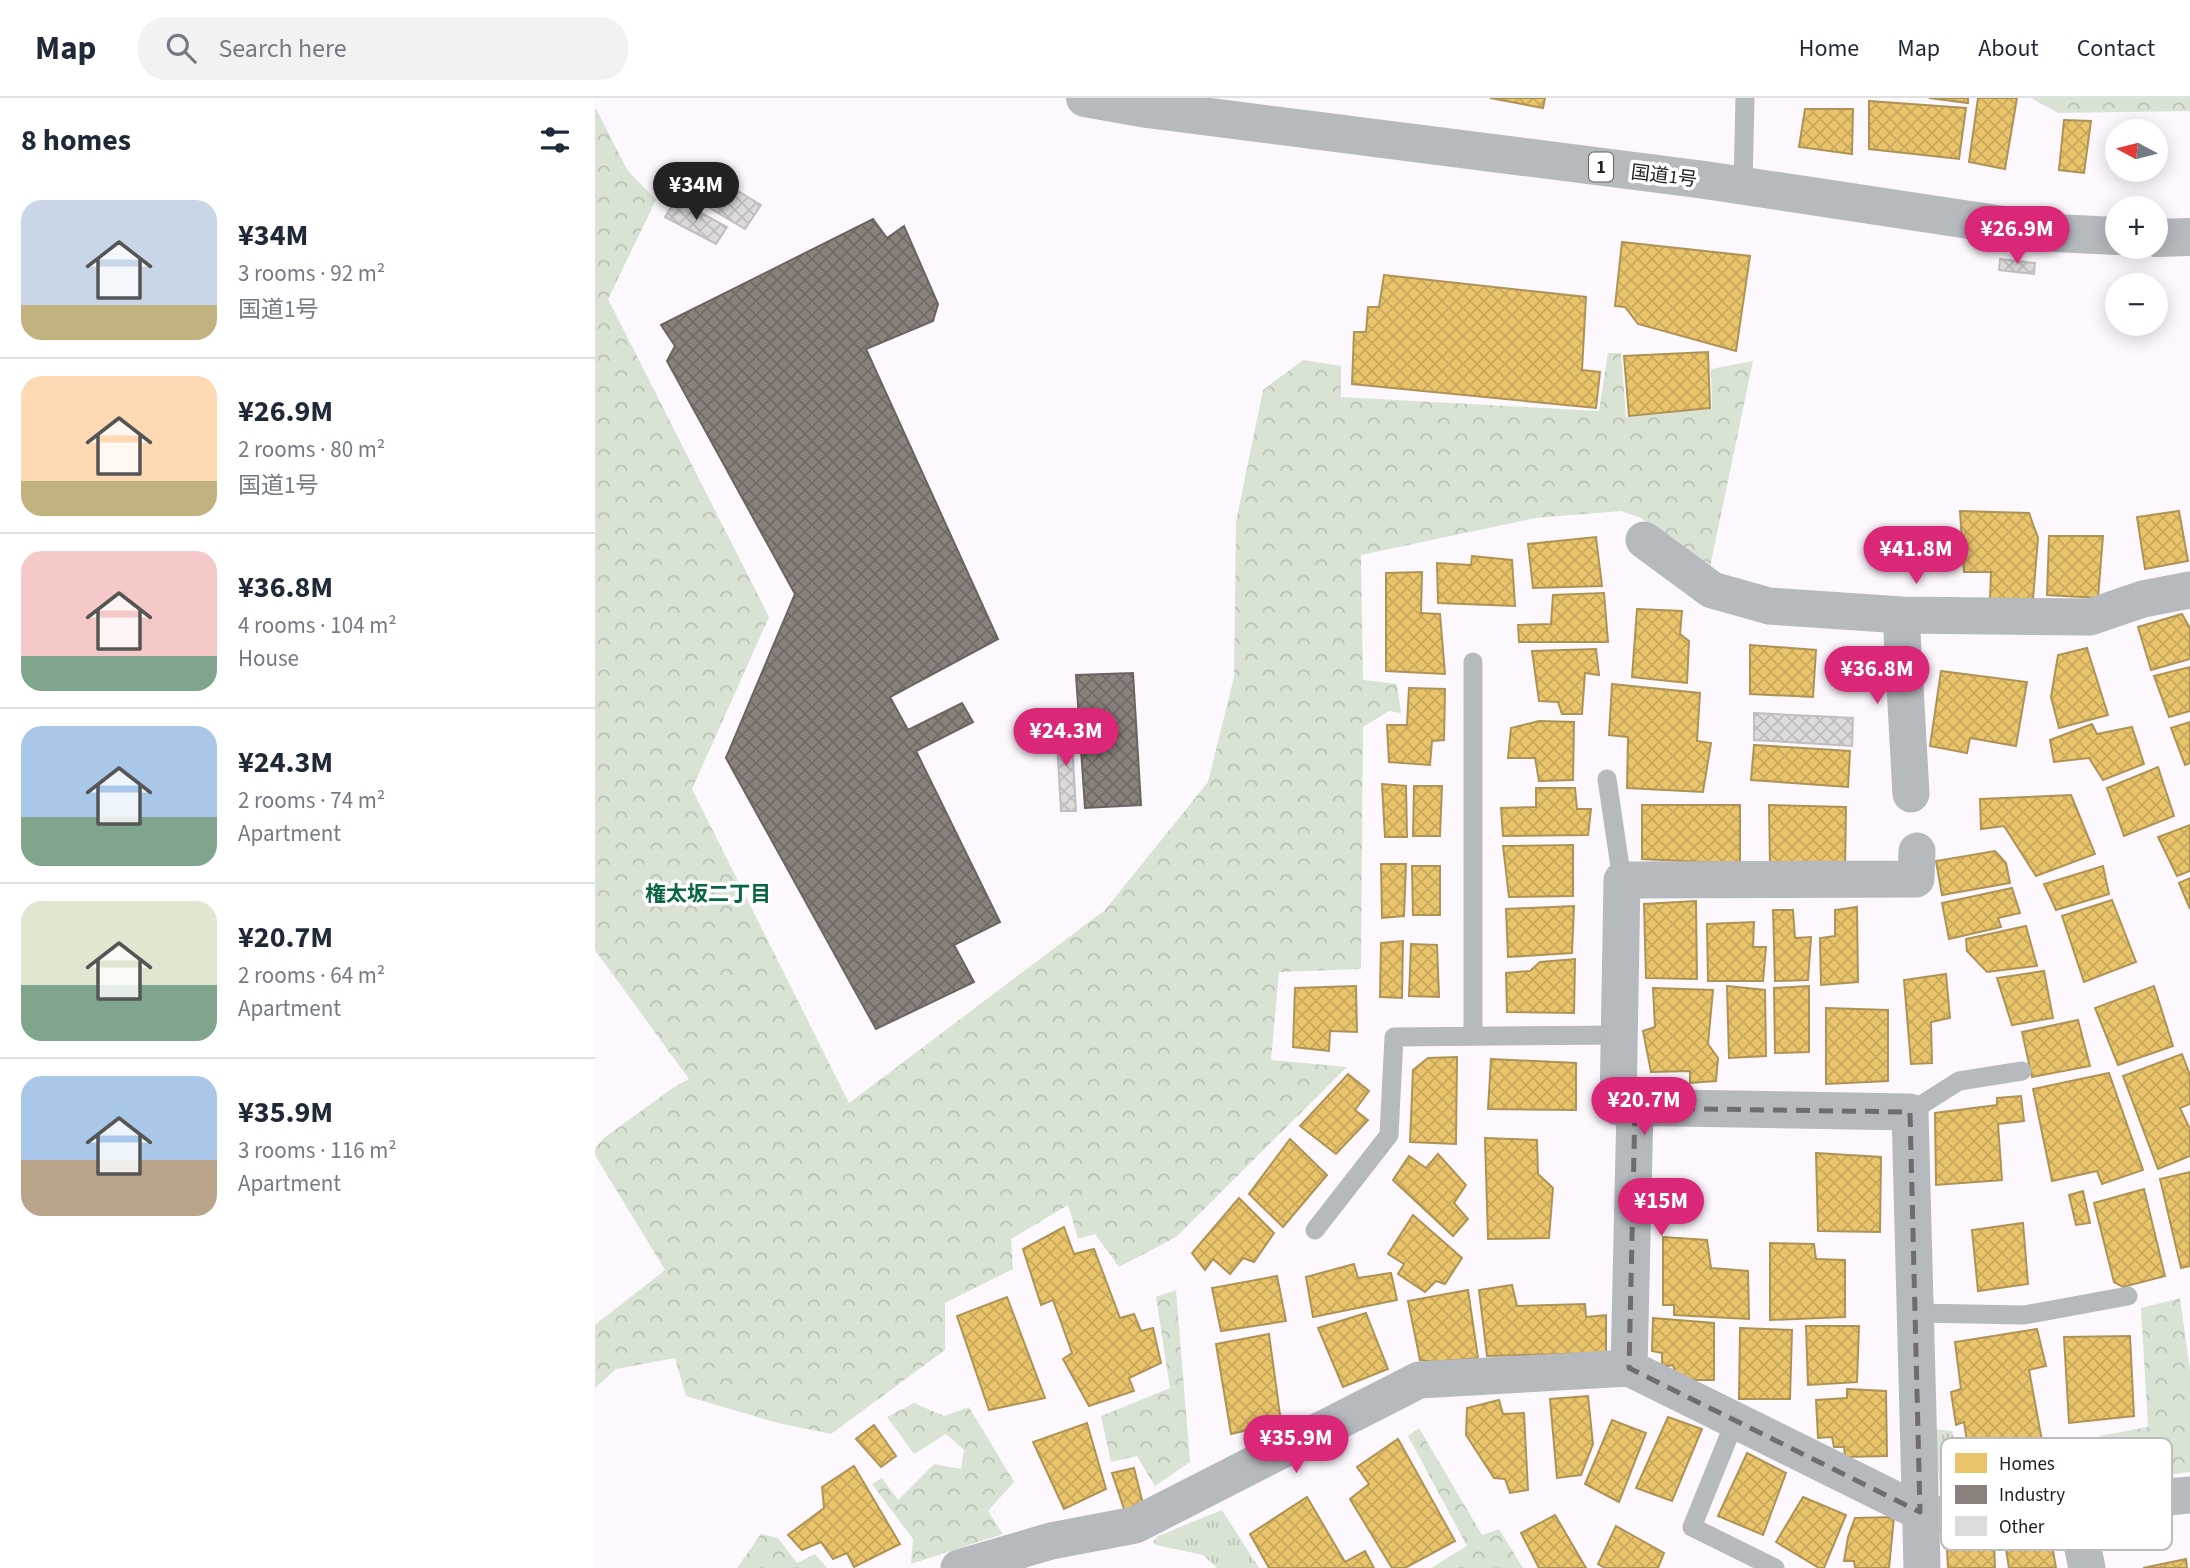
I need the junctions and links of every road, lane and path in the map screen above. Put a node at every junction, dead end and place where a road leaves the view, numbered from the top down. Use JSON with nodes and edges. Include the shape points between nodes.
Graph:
{"nodes":[{"id":1,"x":1085,"y":98,"type":"edge"},
{"id":2,"x":1745,"y":98,"type":"edge"},
{"id":3,"x":1743,"y":186,"type":"junction"},
{"id":4,"x":2105,"y":235,"type":"edge"},
{"id":5,"x":2190,"y":237,"type":"edge"},
{"id":6,"x":2168,"y":238,"type":"edge"},
{"id":7,"x":1644,"y":540,"type":"dead end"},
{"id":8,"x":2190,"y":590,"type":"edge"},
{"id":9,"x":1901,"y":615,"type":"junction"},
{"id":10,"x":1473,"y":662,"type":"dead end"},
{"id":11,"x":1607,"y":779,"type":"dead end"},
{"id":12,"x":1910,"y":794,"type":"dead end"},
{"id":13,"x":1917,"y":851,"type":"dead end"},
{"id":14,"x":1622,"y":880,"type":"junction"},
{"id":15,"x":1620,"y":1035,"type":"junction"},
{"id":16,"x":1473,"y":1036,"type":"junction"},
{"id":17,"x":2022,"y":1070,"type":"dead end"},
{"id":18,"x":1635,"y":1108,"type":"junction"},
{"id":19,"x":1910,"y":1112,"type":"junction"},
{"id":20,"x":1315,"y":1230,"type":"dead end"},
{"id":21,"x":2128,"y":1296,"type":"dead end"},
{"id":22,"x":1916,"y":1313,"type":"junction"},
{"id":23,"x":1629,"y":1368,"type":"junction"},
{"id":24,"x":1735,"y":1421,"type":"junction"},
{"id":25,"x":2190,"y":1495,"type":"edge"},
{"id":26,"x":2172,"y":1497,"type":"edge"},
{"id":27,"x":1920,"y":1512,"type":"junction"},
{"id":28,"x":1941,"y":1515,"type":"edge"},
{"id":29,"x":2083,"y":1550,"type":"edge"},
{"id":30,"x":959,"y":1568,"type":"edge"},
{"id":31,"x":1775,"y":1568,"type":"edge"},
{"id":32,"x":1922,"y":1568,"type":"edge"},
{"id":33,"x":2087,"y":1568,"type":"edge"}],
"edges":[{"from":1,"to":3,"type":"highway","name":"国道1号","number":"1"},
{"from":2,"to":3,"type":"lane"},
{"from":3,"to":4,"type":"highway","name":"国道1号","number":"1","via":[[2055,233]]},
{"from":5,"to":6,"type":"highway"},
{"from":7,"to":9,"type":"street","via":[[1712,590],[1769,607]]},
{"from":8,"to":9,"type":"street","via":[[2143,599],[2091,617]]},
{"from":9,"to":12,"type":"street"},
{"from":10,"to":16,"type":"lane"},
{"from":11,"to":14,"type":"lane"},
{"from":13,"to":14,"type":"street","via":[[1916,880]]},
{"from":14,"to":15,"type":"street"},
{"from":15,"to":16,"type":"lane"},
{"from":15,"to":18,"type":"street","via":[[1618,1107]]},
{"from":16,"to":20,"type":"lane","via":[[1394,1037],[1389,1135]]},
{"from":17,"to":19,"type":"lane","via":[[1959,1081]]},
{"from":18,"to":19,"type":"street"},
{"from":18,"to":23,"type":"street"},
{"from":19,"to":22,"type":"street"},
{"from":21,"to":22,"type":"lane","via":[[2024,1315]]},
{"from":22,"to":27,"type":"street"},
{"from":23,"to":24,"type":"street"},
{"from":23,"to":30,"type":"street","via":[[1419,1380],[1135,1525],[1051,1541]]},
{"from":24,"to":27,"type":"street"},
{"from":24,"to":31,"type":"lane","via":[[1692,1527]]},
{"from":25,"to":26,"type":"street"},
{"from":27,"to":28,"type":"street"},
{"from":27,"to":32,"type":"street"},
{"from":29,"to":33,"type":"street"}]}
